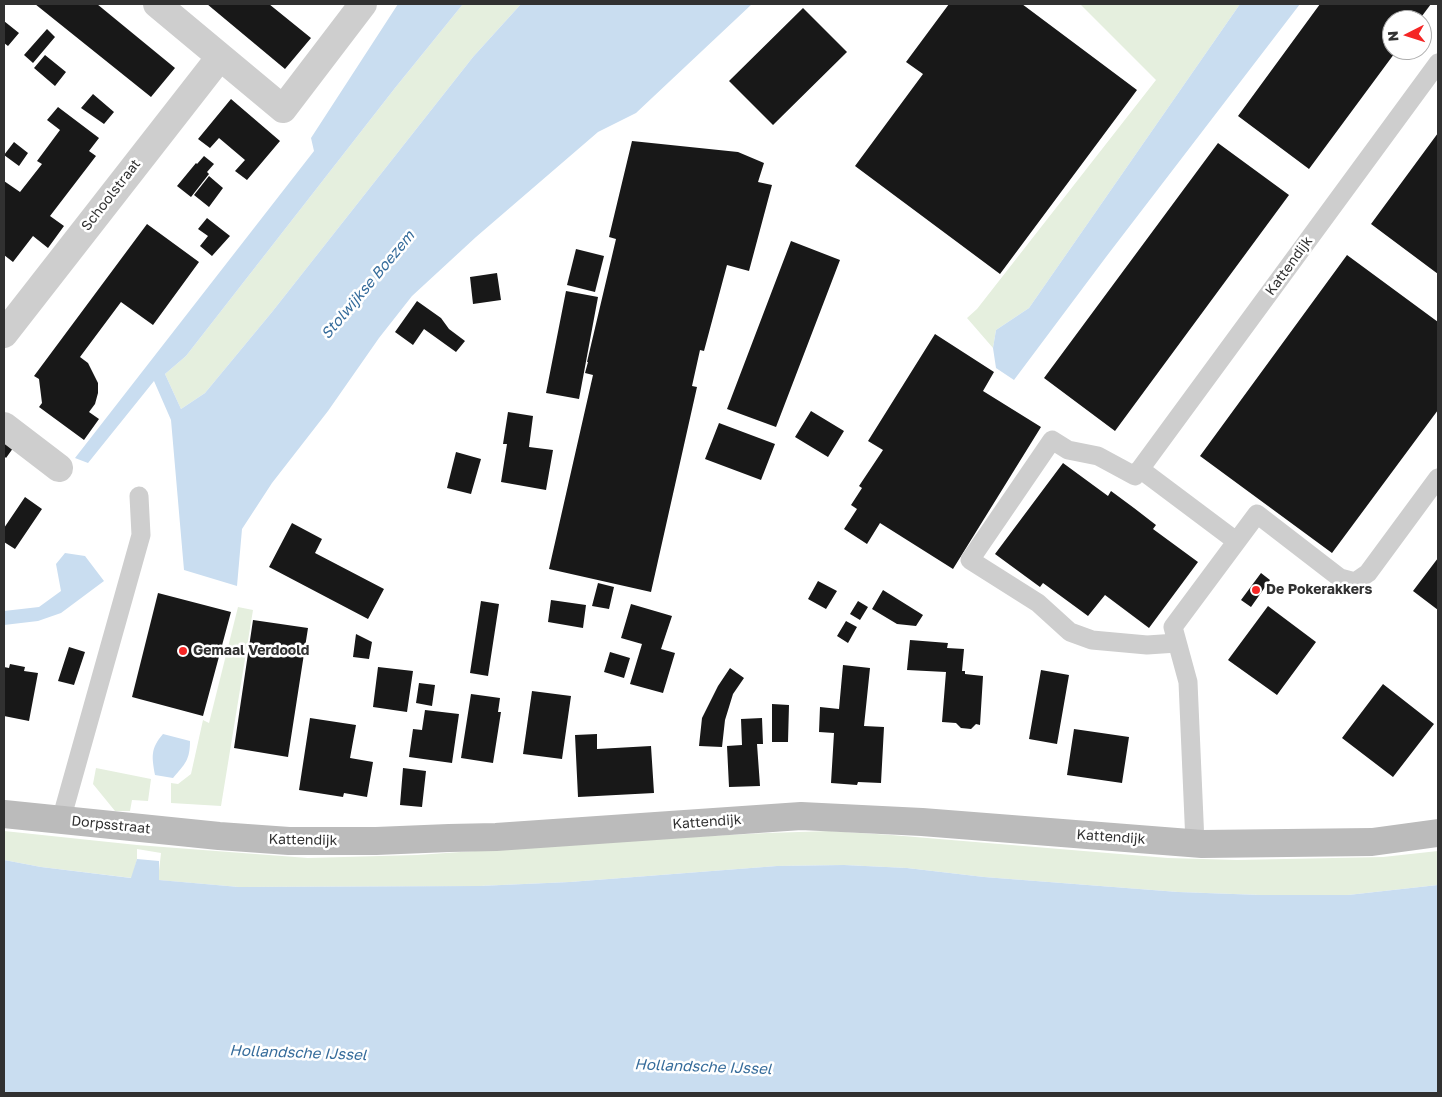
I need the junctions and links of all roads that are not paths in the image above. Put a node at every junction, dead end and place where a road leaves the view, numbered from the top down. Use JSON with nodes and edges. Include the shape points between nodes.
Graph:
{"nodes":[{"id":1,"x":157,"y":4,"type":"edge"},
{"id":2,"x":363,"y":4,"type":"edge"},
{"id":3,"x":220,"y":57,"type":"junction"},
{"id":4,"x":1438,"y":63,"type":"edge"},
{"id":5,"x":4,"y":334,"type":"edge"},
{"id":6,"x":4,"y":426,"type":"edge"},
{"id":7,"x":59,"y":468,"type":"dead end"},
{"id":8,"x":1140,"y":469,"type":"junction"},
{"id":9,"x":1438,"y":478,"type":"edge"},
{"id":10,"x":139,"y":496,"type":"dead end"},
{"id":11,"x":1236,"y":542,"type":"junction"},
{"id":12,"x":1177,"y":643,"type":"junction"},
{"id":13,"x":4,"y":814,"type":"edge"},
{"id":14,"x":61,"y":820,"type":"junction"},
{"id":15,"x":1438,"y":833,"type":"edge"},
{"id":16,"x":219,"y":836,"type":"joint"},
{"id":17,"x":1195,"y":843,"type":"junction"}],
"edges":[{"from":1,"to":3,"type":"street"},
{"from":2,"to":3,"type":"street","via":[[283,109]]},
{"from":3,"to":5,"type":"street","name":"Schoolstraat"},
{"from":4,"to":8,"type":"lane","name":"Kattendijk"},
{"from":6,"to":7,"type":"street"},
{"from":8,"to":11,"type":"lane"},
{"from":8,"to":12,"type":"lane","via":[[1135,476],[1098,456],[1068,450],[1052,440],[970,560],[1038,603],[1070,632],[1092,640],[1147,645]]},
{"from":9,"to":11,"type":"lane","via":[[1368,574],[1355,582],[1340,578],[1257,514]]},
{"from":10,"to":14,"type":"lane","via":[[141,535]]},
{"from":11,"to":12,"type":"lane","via":[[1173,627]]},
{"from":12,"to":17,"type":"lane","via":[[1188,682]]},
{"from":13,"to":14,"type":"street","name":"Dorpsstraat"},
{"from":14,"to":16,"type":"street","name":"Dorpsstraat"},
{"from":15,"to":17,"type":"street","name":"Kattendijk","via":[[1372,842]]},
{"from":16,"to":17,"type":"street","name":"Kattendijk","via":[[289,841],[496,837],[801,816]]}]}
